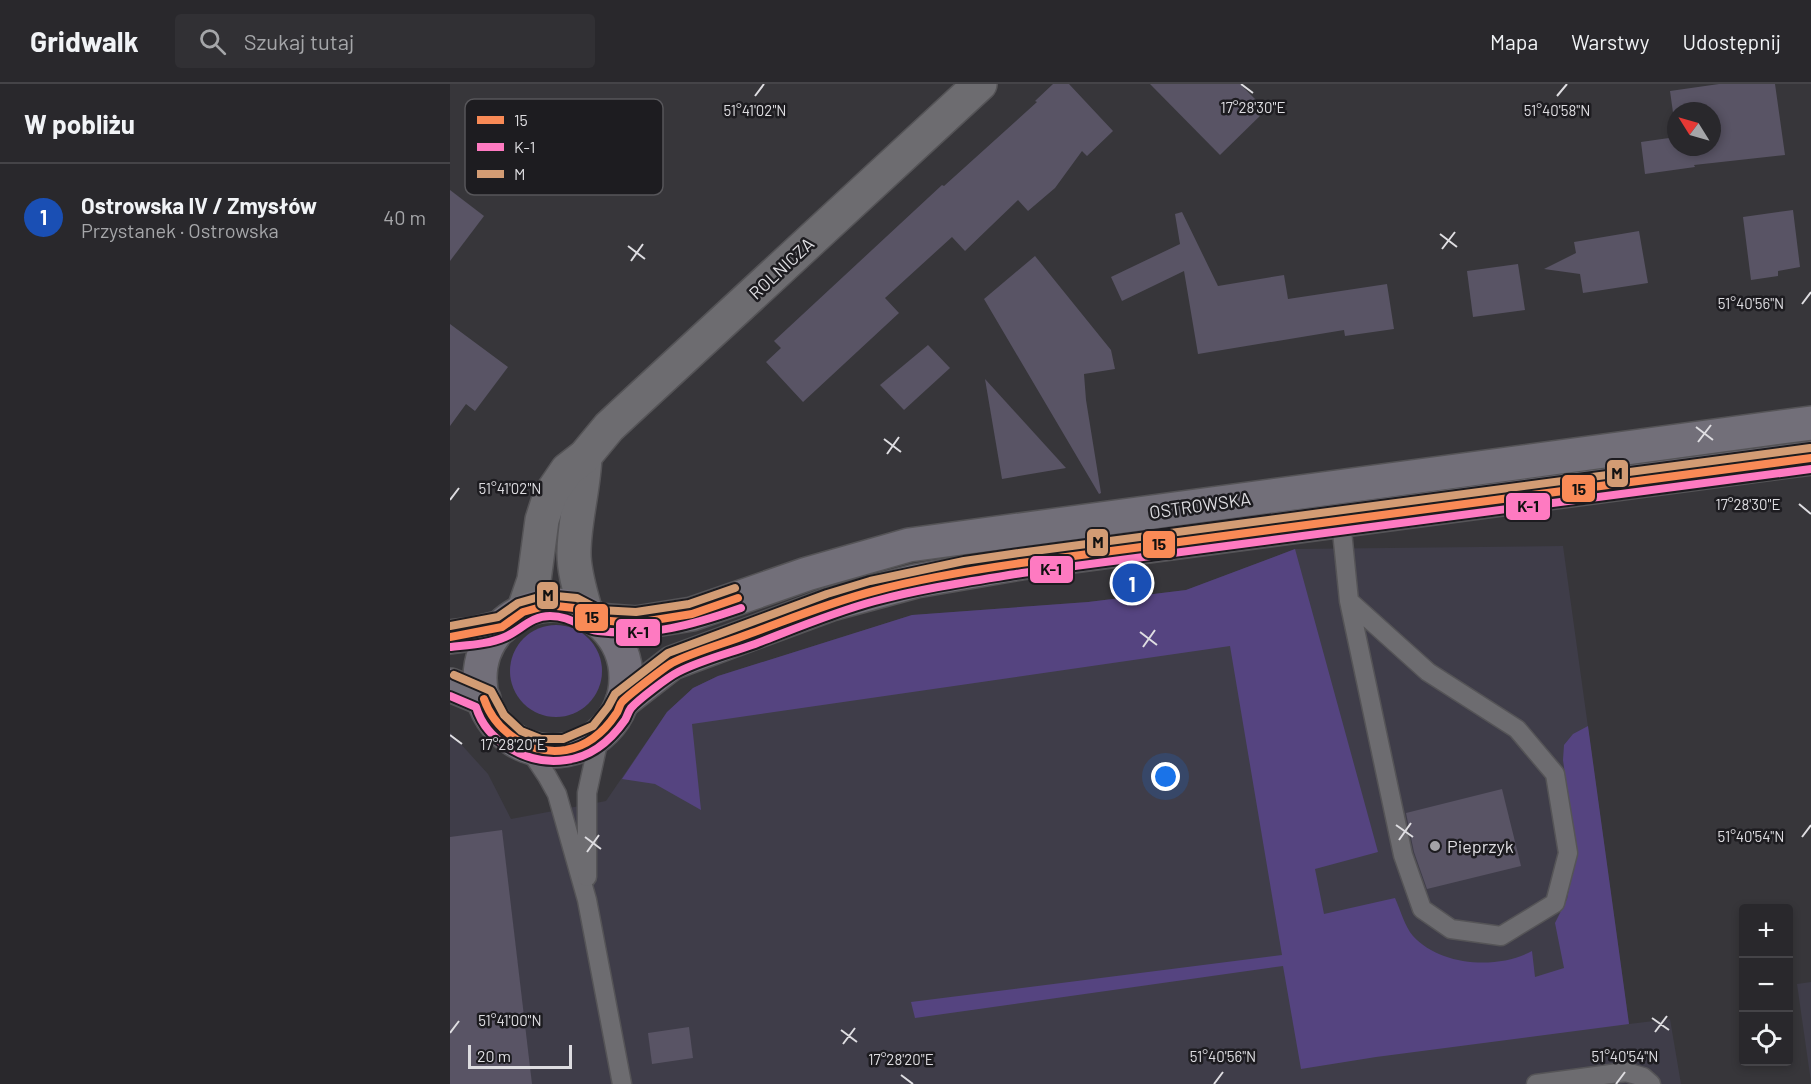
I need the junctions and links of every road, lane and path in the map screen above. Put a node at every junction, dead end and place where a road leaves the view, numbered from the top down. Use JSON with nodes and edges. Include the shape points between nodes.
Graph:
{"nodes":[{"id":1,"x":981,"y":84,"type":"edge"},
{"id":2,"x":1811,"y":423,"type":"edge"},
{"id":3,"x":585,"y":456,"type":"junction"},
{"id":4,"x":1811,"y":458,"type":"edge"},
{"id":5,"x":1341,"y":521,"type":"junction"},
{"id":6,"x":1349,"y":601,"type":"junction"},
{"id":7,"x":592,"y":616,"type":"junction"},
{"id":8,"x":512,"y":619,"type":"junction"},
{"id":9,"x":450,"y":637,"type":"edge"},
{"id":10,"x":450,"y":685,"type":"edge"},
{"id":11,"x":484,"y":699,"type":"junction"},
{"id":12,"x":622,"y":702,"type":"junction"},
{"id":13,"x":600,"y":734,"type":"junction"},
{"id":14,"x":527,"y":746,"type":"junction"},
{"id":15,"x":587,"y":900,"type":"junction"},
{"id":16,"x":622,"y":1084,"type":"edge"},
{"id":17,"x":1536,"y":1084,"type":"edge"},
{"id":18,"x":1651,"y":1084,"type":"edge"}],
"edges":[{"from":1,"to":3,"type":"street","name":"ROLNICZA","via":[[609,427]]},
{"from":2,"to":7,"type":"main road","name":"OSTROWSKA","via":[[909,545],[807,574],[692,614],[636,623]]},
{"from":3,"to":7,"type":"street","via":[[574,552],[576,580]]},
{"from":3,"to":8,"type":"street","name":"ROLNICZA","via":[[567,470],[550,495],[534,580]]},
{"from":4,"to":5,"type":"main road","name":"OSTROWSKA"},
{"from":5,"to":6,"type":"lane"},
{"from":5,"to":12,"type":"main road","name":"OSTROWSKA","via":[[977,569],[873,591],[672,663]]},
{"from":6,"to":6,"type":"lane","via":[[1403,855],[1422,909],[1451,929],[1501,936],[1555,903],[1568,853],[1555,774],[1517,729],[1428,672]]},
{"from":7,"to":8,"type":"main road","via":[[574,608],[548,605]]},
{"from":7,"to":12,"type":"main road","via":[[615,639],[625,663]]},
{"from":8,"to":9,"type":"main road","via":[[472,634]]},
{"from":8,"to":11,"type":"main road","via":[[493,637],[483,660]]},
{"from":10,"to":11,"type":"main road"},
{"from":11,"to":14,"type":"main road","via":[[504,732]]},
{"from":12,"to":13,"type":"main road"},
{"from":13,"to":14,"type":"main road","via":[[565,750]]},
{"from":13,"to":15,"type":"lane","via":[[587,793]]},
{"from":14,"to":15,"type":"lane","via":[[557,794]]},
{"from":15,"to":16,"type":"lane"},
{"from":17,"to":18,"type":"lane","via":[[1626,1072]]}]}
